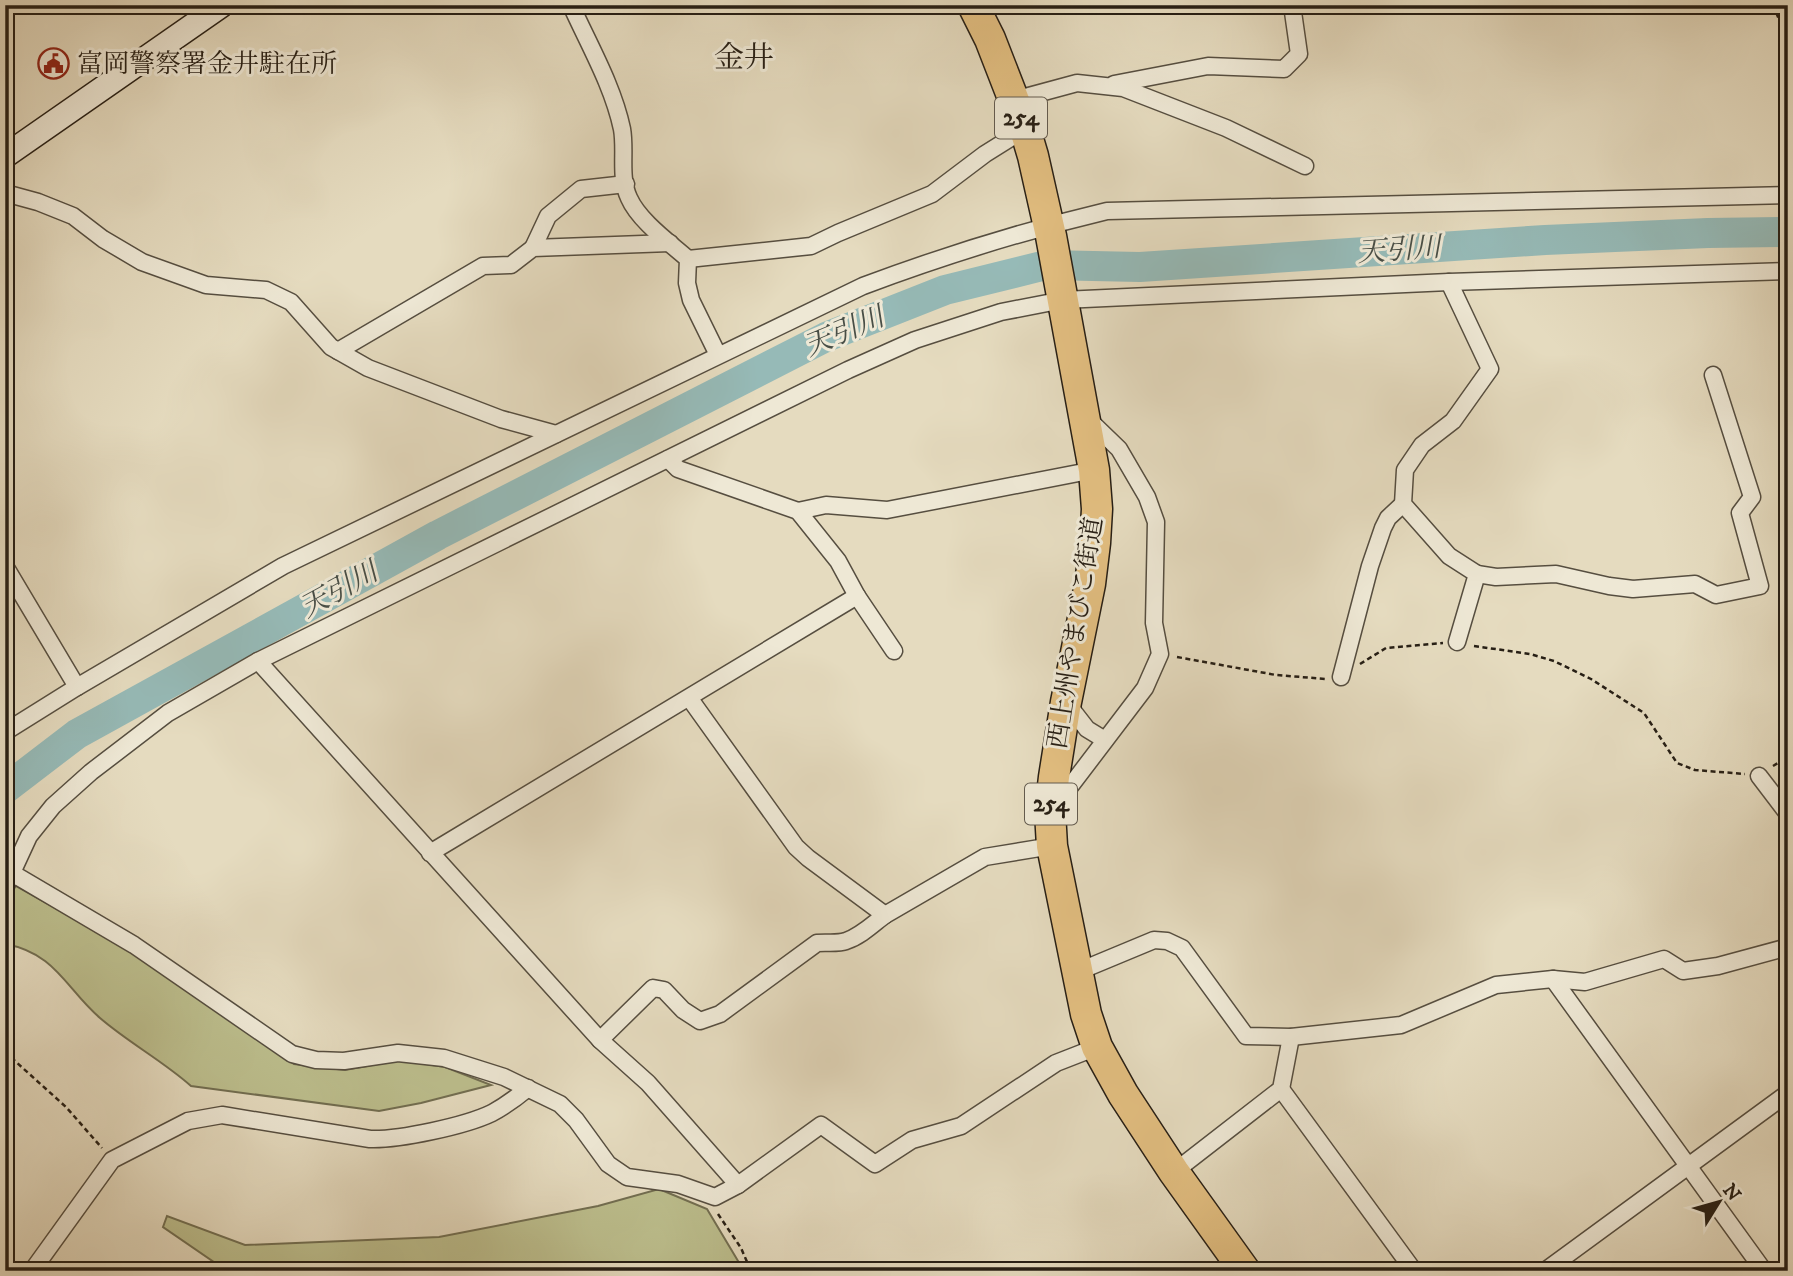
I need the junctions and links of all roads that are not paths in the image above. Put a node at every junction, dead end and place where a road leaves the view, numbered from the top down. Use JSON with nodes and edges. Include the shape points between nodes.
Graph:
{"nodes":[{"id":1,"x":222,"y":5,"type":"edge"},
{"id":2,"x":571,"y":5,"type":"edge"},
{"id":3,"x":973,"y":5,"type":"edge"},
{"id":4,"x":1292,"y":5,"type":"edge"},
{"id":5,"x":1104,"y":86,"type":"junction"},
{"id":6,"x":1014,"y":100,"type":"junction"},
{"id":7,"x":1025,"y":129,"type":"junction"},
{"id":8,"x":5,"y":156,"type":"edge"},
{"id":9,"x":1305,"y":166,"type":"dead end"},
{"id":10,"x":626,"y":184,"type":"junction"},
{"id":11,"x":5,"y":193,"type":"edge"},
{"id":12,"x":1788,"y":195,"type":"edge"},
{"id":13,"x":1050,"y":230,"type":"junction"},
{"id":14,"x":670,"y":243,"type":"junction"},
{"id":15,"x":533,"y":248,"type":"junction"},
{"id":16,"x":688,"y":259,"type":"junction"},
{"id":17,"x":1788,"y":271,"type":"edge"},
{"id":18,"x":1449,"y":282,"type":"junction"},
{"id":19,"x":1062,"y":297,"type":"junction"},
{"id":20,"x":338,"y":351,"type":"junction"},
{"id":21,"x":718,"y":355,"type":"junction"},
{"id":22,"x":1713,"y":375,"type":"dead end"},
{"id":23,"x":1086,"y":417,"type":"junction"},
{"id":24,"x":556,"y":434,"type":"junction"},
{"id":25,"x":667,"y":459,"type":"junction"},
{"id":26,"x":1094,"y":470,"type":"junction"},
{"id":27,"x":1403,"y":504,"type":"junction"},
{"id":28,"x":798,"y":510,"type":"junction"},
{"id":29,"x":5,"y":566,"type":"edge"},
{"id":30,"x":1477,"y":574,"type":"junction"},
{"id":31,"x":857,"y":596,"type":"junction"},
{"id":32,"x":1457,"y":642,"type":"road end"},
{"id":33,"x":894,"y":651,"type":"dead end"},
{"id":34,"x":258,"y":661,"type":"junction"},
{"id":35,"x":1341,"y":677,"type":"road end"},
{"id":36,"x":77,"y":687,"type":"junction"},
{"id":37,"x":690,"y":699,"type":"junction"},
{"id":38,"x":1066,"y":702,"type":"junction"},
{"id":39,"x":5,"y":733,"type":"edge"},
{"id":40,"x":1105,"y":740,"type":"junction"},
{"id":41,"x":1759,"y":775,"type":"road end"},
{"id":42,"x":1051,"y":812,"type":"junction"},
{"id":43,"x":1788,"y":814,"type":"edge"},
{"id":44,"x":1052,"y":846,"type":"junction"},
{"id":45,"x":430,"y":853,"type":"junction"},
{"id":46,"x":7,"y":877,"type":"edge"},
{"id":47,"x":884,"y":915,"type":"junction"},
{"id":48,"x":1788,"y":947,"type":"edge"},
{"id":49,"x":1077,"y":972,"type":"junction"},
{"id":50,"x":1553,"y":979,"type":"junction"},
{"id":51,"x":1290,"y":1037,"type":"junction"},
{"id":52,"x":600,"y":1040,"type":"junction"},
{"id":53,"x":1097,"y":1047,"type":"junction"},
{"id":54,"x":528,"y":1088,"type":"junction"},
{"id":55,"x":1281,"y":1089,"type":"junction"},
{"id":56,"x":1788,"y":1093,"type":"edge"},
{"id":57,"x":1688,"y":1164,"type":"junction"},
{"id":58,"x":1174,"y":1172,"type":"junction"},
{"id":59,"x":738,"y":1185,"type":"junction"},
{"id":60,"x":32,"y":1271,"type":"edge"},
{"id":61,"x":1245,"y":1271,"type":"edge"},
{"id":62,"x":1414,"y":1271,"type":"edge"},
{"id":63,"x":1545,"y":1271,"type":"edge"},
{"id":64,"x":1764,"y":1271,"type":"edge"}],
"edges":[{"from":1,"to":8,"type":"main road"},
{"from":2,"to":10,"type":"street","via":[[614,102],[622,131]]},
{"from":3,"to":6,"type":"highway","name":"西上州やまびこ街道","number":"254"},
{"from":4,"to":5,"type":"street","via":[[1299,54],[1284,69],[1208,66]]},
{"from":5,"to":6,"type":"street","via":[[1077,83]]},
{"from":5,"to":9,"type":"street","via":[[1123,88],[1226,128]]},
{"from":6,"to":7,"type":"highway","name":"西上州やまびこ街道","number":"254"},
{"from":7,"to":13,"type":"highway","name":"西上州やまびこ街道","number":"254"},
{"from":7,"to":16,"type":"street","via":[[932,194],[811,246]]},
{"from":10,"to":14,"type":"street","via":[[629,198]]},
{"from":10,"to":15,"type":"street","via":[[581,189],[548,216]]},
{"from":11,"to":20,"type":"street","via":[[73,216],[142,262],[206,285],[266,290],[291,302]]},
{"from":12,"to":13,"type":"street","via":[[1107,211]]},
{"from":13,"to":19,"type":"highway","name":"西上州やまびこ街道","number":"254"},
{"from":13,"to":21,"type":"street","via":[[947,254],[863,286]]},
{"from":14,"to":15,"type":"street"},
{"from":14,"to":16,"type":"street"},
{"from":15,"to":20,"type":"street","via":[[511,265],[482,266]]},
{"from":16,"to":21,"type":"street","via":[[691,300]]},
{"from":17,"to":18,"type":"street"},
{"from":18,"to":19,"type":"street"},
{"from":18,"to":27,"type":"street","via":[[1490,369],[1453,421],[1422,445],[1405,470]]},
{"from":19,"to":23,"type":"highway","name":"西上州やまびこ街道","number":"254"},
{"from":19,"to":25,"type":"street","via":[[915,340]]},
{"from":20,"to":24,"type":"street","via":[[368,368],[489,415]]},
{"from":21,"to":24,"type":"street"},
{"from":22,"to":30,"type":"street","via":[[1752,497],[1740,513],[1760,586],[1716,594],[1695,584],[1633,589],[1556,574],[1496,578]]},
{"from":23,"to":26,"type":"highway","name":"西上州やまびこ街道","number":"254"},
{"from":23,"to":40,"type":"street","via":[[1119,449],[1156,522],[1154,623],[1160,654],[1146,688]]},
{"from":24,"to":36,"type":"street","via":[[283,566]]},
{"from":25,"to":28,"type":"street","via":[[678,469]]},
{"from":25,"to":34,"type":"street"},
{"from":26,"to":28,"type":"street","via":[[887,510],[825,505]]},
{"from":26,"to":38,"type":"highway","name":"西上州やまびこ街道","number":"254","via":[[1095,543]]},
{"from":27,"to":30,"type":"street","via":[[1449,556]]},
{"from":27,"to":35,"type":"street","via":[[1382,528]]},
{"from":28,"to":31,"type":"street","via":[[838,561]]},
{"from":29,"to":36,"type":"street"},
{"from":30,"to":32,"type":"street"},
{"from":31,"to":33,"type":"street"},
{"from":31,"to":37,"type":"street"},
{"from":34,"to":45,"type":"street"},
{"from":34,"to":46,"type":"street","via":[[168,713],[91,772],[53,806],[29,836]]},
{"from":36,"to":39,"type":"street"},
{"from":37,"to":45,"type":"street"},
{"from":37,"to":47,"type":"street","via":[[796,847]]},
{"from":38,"to":40,"type":"street","via":[[1087,729]]},
{"from":38,"to":42,"type":"highway","name":"西上州やまびこ街道","number":"254"},
{"from":40,"to":42,"type":"street"},
{"from":41,"to":43,"type":"street"},
{"from":42,"to":44,"type":"highway","name":"西上州やまびこ街道","number":"254"},
{"from":44,"to":47,"type":"street","via":[[985,857]]},
{"from":44,"to":49,"type":"highway","name":"西上州やまびこ街道","number":"254"},
{"from":45,"to":52,"type":"street"},
{"from":46,"to":54,"type":"street","via":[[134,945],[292,1054],[344,1061],[398,1053],[444,1058]]},
{"from":47,"to":52,"type":"street","via":[[843,943],[817,943],[720,1014],[700,1021],[664,990],[653,988]]},
{"from":48,"to":50,"type":"street","via":[[1683,971],[1664,959],[1585,982]]},
{"from":49,"to":51,"type":"street","via":[[1154,940],[1167,941],[1182,948],[1246,1036]]},
{"from":49,"to":53,"type":"highway","name":"西上州やまびこ街道","number":"254"},
{"from":50,"to":51,"type":"street","via":[[1496,985],[1401,1025]]},
{"from":50,"to":57,"type":"street"},
{"from":51,"to":55,"type":"street"},
{"from":52,"to":59,"type":"street","via":[[648,1083]]},
{"from":53,"to":58,"type":"highway","name":"西上州やまびこ街道","number":"254"},
{"from":53,"to":59,"type":"street","via":[[1056,1063],[961,1126],[912,1140],[875,1164],[821,1125]]},
{"from":54,"to":59,"type":"street","via":[[559,1104],[608,1164],[627,1177],[678,1184],[715,1198]]},
{"from":54,"to":60,"type":"street","via":[[481,1117],[388,1140],[222,1115],[188,1121],[112,1160]]},
{"from":55,"to":58,"type":"street"},
{"from":55,"to":62,"type":"street"},
{"from":56,"to":57,"type":"street"},
{"from":57,"to":63,"type":"street"},
{"from":57,"to":64,"type":"street"},
{"from":58,"to":61,"type":"highway","name":"西上州やまびこ街道","number":"254"}]}
